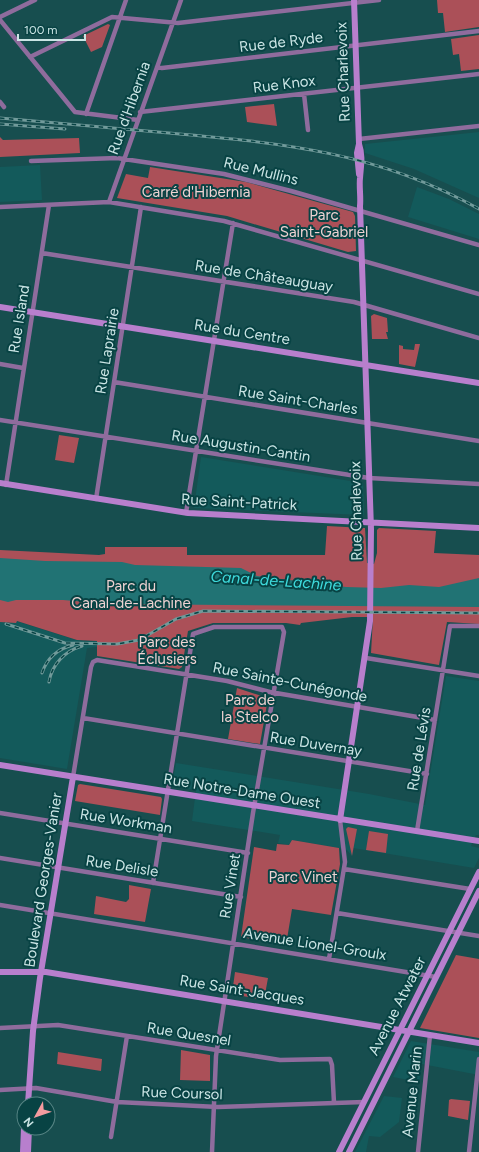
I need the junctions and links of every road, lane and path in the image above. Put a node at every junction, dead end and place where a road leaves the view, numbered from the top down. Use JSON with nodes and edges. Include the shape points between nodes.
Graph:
{"nodes":[{"id":1,"x":35,"y":0,"type":"edge"},
{"id":2,"x":126,"y":0,"type":"edge"},
{"id":3,"x":181,"y":0,"type":"edge"},
{"id":4,"x":379,"y":0,"type":"edge"},
{"id":5,"x":354,"y":1,"type":"edge"},
{"id":6,"x":0,"y":17,"type":"edge"},
{"id":7,"x":120,"y":17,"type":"junction"},
{"id":8,"x":0,"y":20,"type":"edge"},
{"id":9,"x":173,"y":23,"type":"junction"},
{"id":10,"x":479,"y":31,"type":"edge"},
{"id":11,"x":355,"y":46,"type":"junction"},
{"id":12,"x":30,"y":57,"type":"junction"},
{"id":13,"x":157,"y":67,"type":"junction"},
{"id":14,"x":479,"y":74,"type":"edge"},
{"id":15,"x":357,"y":88,"type":"junction"},
{"id":16,"x":304,"y":94,"type":"junction"},
{"id":17,"x":0,"y":102,"type":"edge"},
{"id":18,"x":4,"y":107,"type":"dead end"},
{"id":19,"x":140,"y":112,"type":"junction"},
{"id":20,"x":86,"y":114,"type":"junction"},
{"id":21,"x":138,"y":120,"type":"junction"},
{"id":22,"x":479,"y":126,"type":"edge"},
{"id":23,"x":308,"y":130,"type":"dead end"},
{"id":24,"x":359,"y":141,"type":"junction"},
{"id":25,"x":124,"y":158,"type":"junction"},
{"id":26,"x":31,"y":161,"type":"dead end"},
{"id":27,"x":109,"y":202,"type":"junction"},
{"id":28,"x":49,"y":205,"type":"junction"},
{"id":29,"x":0,"y":207,"type":"edge"},
{"id":30,"x":142,"y":207,"type":"junction"},
{"id":31,"x":361,"y":211,"type":"junction"},
{"id":32,"x":233,"y":223,"type":"junction"},
{"id":33,"x":479,"y":245,"type":"edge"},
{"id":34,"x":42,"y":253,"type":"junction"},
{"id":35,"x":363,"y":260,"type":"junction"},
{"id":36,"x":132,"y":267,"type":"junction"},
{"id":37,"x":223,"y":282,"type":"junction"},
{"id":38,"x":479,"y":294,"type":"edge"},
{"id":39,"x":364,"y":305,"type":"junction"},
{"id":40,"x":0,"y":307,"type":"edge"},
{"id":41,"x":33,"y":312,"type":"junction"},
{"id":42,"x":123,"y":326,"type":"junction"},
{"id":43,"x":479,"y":338,"type":"edge"},
{"id":44,"x":214,"y":341,"type":"junction"},
{"id":45,"x":0,"y":364,"type":"edge"},
{"id":46,"x":366,"y":366,"type":"junction"},
{"id":47,"x":23,"y":368,"type":"junction"},
{"id":48,"x":114,"y":382,"type":"junction"},
{"id":49,"x":479,"y":383,"type":"edge"},
{"id":50,"x":205,"y":397,"type":"junction"},
{"id":51,"x":0,"y":420,"type":"edge"},
{"id":52,"x":16,"y":422,"type":"junction"},
{"id":53,"x":368,"y":424,"type":"junction"},
{"id":54,"x":105,"y":436,"type":"junction"},
{"id":55,"x":479,"y":441,"type":"edge"},
{"id":56,"x":196,"y":451,"type":"junction"},
{"id":57,"x":369,"y":478,"type":"junction"},
{"id":58,"x":3,"y":484,"type":"edge"},
{"id":59,"x":479,"y":484,"type":"edge"},
{"id":60,"x":96,"y":499,"type":"junction"},
{"id":61,"x":186,"y":513,"type":"junction"},
{"id":62,"x":370,"y":522,"type":"junction"},
{"id":63,"x":479,"y":528,"type":"edge"},
{"id":64,"x":479,"y":626,"type":"edge"},
{"id":65,"x":366,"y":658,"type":"junction"},
{"id":66,"x":94,"y":661,"type":"joint"},
{"id":67,"x":443,"y":670,"type":"junction"},
{"id":68,"x":186,"y":674,"type":"junction"},
{"id":69,"x":479,"y":676,"type":"edge"},
{"id":70,"x":274,"y":693,"type":"junction"},
{"id":71,"x":357,"y":707,"type":"junction"},
{"id":72,"x":83,"y":718,"type":"junction"},
{"id":73,"x":435,"y":720,"type":"junction"},
{"id":74,"x":176,"y":734,"type":"junction"},
{"id":75,"x":265,"y":748,"type":"junction"},
{"id":76,"x":348,"y":761,"type":"junction"},
{"id":77,"x":0,"y":765,"type":"edge"},
{"id":78,"x":427,"y":774,"type":"junction"},
{"id":79,"x":73,"y":777,"type":"junction"},
{"id":80,"x":167,"y":792,"type":"junction"},
{"id":81,"x":255,"y":806,"type":"junction"},
{"id":82,"x":0,"y":813,"type":"edge"},
{"id":83,"x":340,"y":820,"type":"junction"},
{"id":84,"x":65,"y":823,"type":"junction"},
{"id":85,"x":417,"y":832,"type":"junction"},
{"id":86,"x":160,"y":839,"type":"junction"},
{"id":87,"x":479,"y":841,"type":"edge"},
{"id":88,"x":248,"y":853,"type":"junction"},
{"id":89,"x":0,"y":858,"type":"edge"},
{"id":90,"x":58,"y":868,"type":"junction"},
{"id":91,"x":344,"y":869,"type":"junction"},
{"id":92,"x":479,"y":872,"type":"edge"},
{"id":93,"x":153,"y":883,"type":"junction"},
{"id":94,"x":470,"y":889,"type":"junction"},
{"id":95,"x":479,"y":891,"type":"edge"},
{"id":96,"x":241,"y":897,"type":"junction"},
{"id":97,"x":0,"y":905,"type":"edge"},
{"id":98,"x":50,"y":913,"type":"junction"},
{"id":99,"x":337,"y":913,"type":"junction"},
{"id":100,"x":449,"y":932,"type":"junction"},
{"id":101,"x":458,"y":933,"type":"junction"},
{"id":102,"x":479,"y":936,"type":"edge"},
{"id":103,"x":234,"y":943,"type":"junction"},
{"id":104,"x":329,"y":959,"type":"junction"},
{"id":105,"x":41,"y":971,"type":"junction"},
{"id":106,"x":0,"y":972,"type":"edge"},
{"id":107,"x":427,"y":975,"type":"junction"},
{"id":108,"x":436,"y":977,"type":"junction"},
{"id":109,"x":225,"y":1001,"type":"junction"},
{"id":110,"x":34,"y":1026,"type":"junction"},
{"id":111,"x":0,"y":1028,"type":"edge"},
{"id":112,"x":400,"y":1030,"type":"junction"},
{"id":113,"x":409,"y":1031,"type":"junction"},
{"id":114,"x":430,"y":1035,"type":"junction"},
{"id":115,"x":127,"y":1036,"type":"junction"},
{"id":116,"x":479,"y":1043,"type":"edge"},
{"id":117,"x":217,"y":1050,"type":"junction"},
{"id":118,"x":479,"y":1059,"type":"edge"},
{"id":119,"x":29,"y":1088,"type":"junction"},
{"id":120,"x":0,"y":1090,"type":"edge"},
{"id":121,"x":28,"y":1096,"type":"edge"},
{"id":122,"x":117,"y":1102,"type":"junction"},
{"id":123,"x":364,"y":1102,"type":"junction"},
{"id":124,"x":334,"y":1103,"type":"junction"},
{"id":125,"x":214,"y":1107,"type":"junction"},
{"id":126,"x":23,"y":1136,"type":"edge"},
{"id":127,"x":29,"y":1136,"type":"edge"},
{"id":128,"x":111,"y":1137,"type":"dead end"},
{"id":129,"x":22,"y":1152,"type":"edge"},
{"id":130,"x":28,"y":1152,"type":"edge"},
{"id":131,"x":212,"y":1152,"type":"edge"},
{"id":132,"x":339,"y":1152,"type":"edge"},
{"id":133,"x":349,"y":1152,"type":"edge"},
{"id":134,"x":418,"y":1152,"type":"edge"},
{"id":135,"x":469,"y":1152,"type":"edge"}],
"edges":[{"from":1,"to":6,"type":"street"},
{"from":2,"to":7,"type":"street"},
{"from":3,"to":9,"type":"street","name":"Rue d'Hibernia"},
{"from":4,"to":5,"type":"street"},
{"from":5,"to":9,"type":"street"},
{"from":5,"to":11,"type":"main road","name":"Rue Charlevoix"},
{"from":7,"to":9,"type":"street"},
{"from":7,"to":12,"type":"street","via":[[108,18]]},
{"from":7,"to":20,"type":"street"},
{"from":8,"to":12,"type":"street"},
{"from":9,"to":13,"type":"street","name":"Rue d'Hibernia"},
{"from":10,"to":11,"type":"street","name":"Rue de Ryde"},
{"from":11,"to":13,"type":"street","name":"Rue de Ryde"},
{"from":11,"to":15,"type":"main road","name":"Rue Charlevoix"},
{"from":12,"to":20,"type":"street","via":[[73,110],[79,114]]},
{"from":13,"to":19,"type":"street","name":"Rue d'Hibernia"},
{"from":14,"to":15,"type":"street","name":"Rue Knox"},
{"from":15,"to":16,"type":"street","name":"Rue Knox"},
{"from":15,"to":24,"type":"main road","name":"Rue Charlevoix"},
{"from":16,"to":19,"type":"street","name":"Rue Knox"},
{"from":16,"to":23,"type":"street"},
{"from":17,"to":18,"type":"street"},
{"from":19,"to":21,"type":"street","name":"Rue d'Hibernia"},
{"from":20,"to":21,"type":"street"},
{"from":21,"to":25,"type":"street","name":"Rue d'Hibernia"},
{"from":22,"to":24,"type":"street"},
{"from":24,"to":31,"type":"main road","name":"Rue Charlevoix","via":[[357,167]]},
{"from":25,"to":26,"type":"street","name":"Rue Mullins"},
{"from":25,"to":27,"type":"street","name":"Rue d'Hibernia"},
{"from":25,"to":31,"type":"street","name":"Rue Mullins","via":[[235,176]]},
{"from":27,"to":28,"type":"street"},
{"from":27,"to":30,"type":"street"},
{"from":28,"to":29,"type":"street"},
{"from":28,"to":34,"type":"street","name":"Rue Island"},
{"from":30,"to":32,"type":"street"},
{"from":30,"to":36,"type":"street","name":"Rue Laprairie"},
{"from":31,"to":33,"type":"street","name":"Rue Mullins"},
{"from":31,"to":35,"type":"main road","name":"Rue Charlevoix"},
{"from":32,"to":35,"type":"street"},
{"from":32,"to":37,"type":"street"},
{"from":34,"to":36,"type":"street","name":"Rue de Châteauguay"},
{"from":34,"to":41,"type":"street","name":"Rue Island"},
{"from":35,"to":38,"type":"street"},
{"from":35,"to":39,"type":"main road","name":"Rue Charlevoix"},
{"from":36,"to":37,"type":"street","name":"Rue de Châteauguay"},
{"from":36,"to":42,"type":"street","name":"Rue Laprairie"},
{"from":37,"to":39,"type":"street","name":"Rue de Châteauguay"},
{"from":37,"to":44,"type":"street"},
{"from":39,"to":43,"type":"street","name":"Rue de Châteauguay"},
{"from":39,"to":46,"type":"main road","name":"Rue Charlevoix"},
{"from":40,"to":41,"type":"main road","name":"Rue du Centre"},
{"from":41,"to":42,"type":"main road","name":"Rue du Centre"},
{"from":41,"to":47,"type":"street","name":"Rue Island"},
{"from":42,"to":44,"type":"main road","name":"Rue du Centre"},
{"from":42,"to":48,"type":"street","name":"Rue Laprairie"},
{"from":44,"to":46,"type":"main road","name":"Rue du Centre"},
{"from":44,"to":50,"type":"street"},
{"from":45,"to":47,"type":"street"},
{"from":46,"to":49,"type":"main road","name":"Rue du Centre"},
{"from":46,"to":53,"type":"main road","name":"Rue Charlevoix"},
{"from":47,"to":52,"type":"street","name":"Rue Island"},
{"from":48,"to":50,"type":"street","name":"Rue Saint-Charles"},
{"from":48,"to":54,"type":"street","name":"Rue Laprairie"},
{"from":50,"to":53,"type":"street","name":"Rue Saint-Charles"},
{"from":50,"to":56,"type":"street"},
{"from":51,"to":52,"type":"street","name":"Rue Augustin-Cantin"},
{"from":52,"to":54,"type":"street","name":"Rue Augustin-Cantin"},
{"from":52,"to":58,"type":"street","name":"Rue Island"},
{"from":53,"to":55,"type":"street","name":"Rue Saint-Charles"},
{"from":53,"to":57,"type":"main road","name":"Rue Charlevoix"},
{"from":54,"to":56,"type":"street","name":"Rue Augustin-Cantin"},
{"from":54,"to":60,"type":"street","name":"Rue Laprairie"},
{"from":56,"to":57,"type":"street","name":"Rue Augustin-Cantin"},
{"from":56,"to":61,"type":"street"},
{"from":57,"to":59,"type":"street","name":"Rue Augustin-Cantin"},
{"from":57,"to":62,"type":"main road","name":"Rue Charlevoix"},
{"from":58,"to":60,"type":"main road","name":"Rue Saint-Patrick"},
{"from":60,"to":61,"type":"main road","name":"Rue Saint-Patrick"},
{"from":61,"to":62,"type":"main road","name":"Rue Saint-Patrick"},
{"from":62,"to":63,"type":"main road","name":"Rue Saint-Patrick"},
{"from":62,"to":65,"type":"main road","name":"Rue Charlevoix","via":[[370,607]]},
{"from":64,"to":67,"type":"street","name":"Rue de Lévis","via":[[450,626]]},
{"from":65,"to":67,"type":"street"},
{"from":65,"to":71,"type":"main road","name":"Rue Charlevoix"},
{"from":66,"to":68,"type":"street","name":"Rue Sainte-Cunégonde"},
{"from":66,"to":72,"type":"street","name":"Boulevard Georges-Vanier"},
{"from":67,"to":69,"type":"street"},
{"from":67,"to":73,"type":"street","name":"Rue de Lévis"},
{"from":68,"to":70,"type":"street","name":"Rue Sainte-Cunégonde"},
{"from":68,"to":70,"type":"street","name":"Rue Vinet","via":[[193,633],[214,627],[281,626],[284,630]]},
{"from":68,"to":74,"type":"street"},
{"from":70,"to":71,"type":"street","name":"Rue Sainte-Cunégonde"},
{"from":70,"to":75,"type":"street","name":"Rue Vinet"},
{"from":71,"to":73,"type":"street","name":"Rue Sainte-Cunégonde"},
{"from":71,"to":76,"type":"main road","name":"Rue Charlevoix"},
{"from":72,"to":74,"type":"street","name":"Rue Duvernay"},
{"from":72,"to":79,"type":"street","name":"Boulevard Georges-Vanier"},
{"from":73,"to":78,"type":"street","name":"Rue de Lévis"},
{"from":74,"to":75,"type":"street","name":"Rue Duvernay"},
{"from":74,"to":80,"type":"street"},
{"from":75,"to":76,"type":"street","name":"Rue Duvernay"},
{"from":75,"to":81,"type":"street","name":"Rue Vinet"},
{"from":76,"to":78,"type":"street","name":"Rue Duvernay"},
{"from":76,"to":83,"type":"main road","name":"Rue Charlevoix"},
{"from":77,"to":79,"type":"main road","name":"Rue Notre-Dame Ouest"},
{"from":78,"to":85,"type":"street","name":"Rue de Lévis"},
{"from":79,"to":80,"type":"main road","name":"Rue Notre-Dame Ouest"},
{"from":79,"to":84,"type":"main road","name":"Boulevard Georges-Vanier"},
{"from":80,"to":81,"type":"main road","name":"Rue Notre-Dame Ouest"},
{"from":80,"to":86,"type":"street"},
{"from":81,"to":83,"type":"main road","name":"Rue Notre-Dame Ouest"},
{"from":81,"to":88,"type":"street","name":"Rue Vinet"},
{"from":82,"to":84,"type":"street","name":"Rue Workman"},
{"from":83,"to":85,"type":"main road","name":"Rue Notre-Dame Ouest"},
{"from":83,"to":91,"type":"street","name":"Rue Charlevoix","via":[[345,855]]},
{"from":84,"to":86,"type":"street","name":"Rue Workman"},
{"from":84,"to":90,"type":"main road","name":"Boulevard Georges-Vanier"},
{"from":85,"to":87,"type":"main road","name":"Rue Notre-Dame Ouest"},
{"from":86,"to":88,"type":"street","name":"Rue Workman"},
{"from":86,"to":93,"type":"street"},
{"from":88,"to":96,"type":"street","name":"Rue Vinet"},
{"from":89,"to":90,"type":"street","name":"Rue Delisle"},
{"from":90,"to":93,"type":"street","name":"Rue Delisle"},
{"from":90,"to":98,"type":"main road","name":"Boulevard Georges-Vanier"},
{"from":91,"to":94,"type":"street"},
{"from":91,"to":99,"type":"street","name":"Rue Charlevoix"},
{"from":92,"to":94,"type":"main road","name":"Avenue Atwater"},
{"from":93,"to":96,"type":"street","name":"Rue Delisle"},
{"from":94,"to":100,"type":"main road","name":"Avenue Atwater"},
{"from":95,"to":101,"type":"main road","name":"Avenue Atwater"},
{"from":96,"to":103,"type":"street","name":"Rue Vinet"},
{"from":97,"to":98,"type":"street","name":"Avenue Lionel-Groulx"},
{"from":98,"to":103,"type":"street","name":"Avenue Lionel-Groulx"},
{"from":98,"to":105,"type":"main road","name":"Boulevard Georges-Vanier"},
{"from":99,"to":100,"type":"street"},
{"from":99,"to":104,"type":"street","name":"Rue Charlevoix"},
{"from":100,"to":101,"type":"street"},
{"from":100,"to":107,"type":"main road","name":"Avenue Atwater"},
{"from":101,"to":102,"type":"street"},
{"from":101,"to":108,"type":"main road","name":"Avenue Atwater"},
{"from":103,"to":104,"type":"street","name":"Avenue Lionel-Groulx"},
{"from":103,"to":109,"type":"street","name":"Rue Vinet"},
{"from":104,"to":107,"type":"street","name":"Avenue Lionel-Groulx"},
{"from":105,"to":106,"type":"main road","name":"Rue Saint-Jacques"},
{"from":105,"to":109,"type":"main road","name":"Rue Saint-Jacques"},
{"from":105,"to":110,"type":"main road","name":"Boulevard Georges-Vanier"},
{"from":107,"to":108,"type":"street","name":"Avenue Lionel-Groulx"},
{"from":107,"to":112,"type":"main road","name":"Avenue Atwater"},
{"from":108,"to":113,"type":"main road","name":"Avenue Atwater"},
{"from":109,"to":112,"type":"main road","name":"Rue Saint-Jacques"},
{"from":109,"to":117,"type":"street","name":"Rue Vinet"},
{"from":110,"to":111,"type":"street","name":"Rue Quesnel"},
{"from":110,"to":115,"type":"street","name":"Rue Quesnel","via":[[58,1025]]},
{"from":110,"to":119,"type":"main road","name":"Boulevard Georges-Vanier"},
{"from":112,"to":113,"type":"main road","name":"Rue Saint-Jacques"},
{"from":112,"to":123,"type":"main road","name":"Avenue Atwater"},
{"from":113,"to":114,"type":"main road","name":"Rue Saint-Jacques"},
{"from":113,"to":133,"type":"main road","name":"Avenue Atwater"},
{"from":114,"to":116,"type":"main road","name":"Rue Saint-Jacques"},
{"from":114,"to":134,"type":"street","name":"Avenue Marin"},
{"from":115,"to":117,"type":"street","name":"Rue Quesnel"},
{"from":115,"to":122,"type":"street"},
{"from":117,"to":124,"type":"street","name":"Rue Quesnel","via":[[282,1061],[330,1059]]},
{"from":117,"to":125,"type":"street","name":"Rue Vinet"},
{"from":118,"to":135,"type":"street"},
{"from":119,"to":120,"type":"street","name":"Rue Coursol"},
{"from":119,"to":121,"type":"main road","name":"Boulevard Georges-Vanier"},
{"from":119,"to":122,"type":"street","name":"Rue Coursol"},
{"from":122,"to":125,"type":"street","name":"Rue Coursol"},
{"from":122,"to":128,"type":"street"},
{"from":123,"to":124,"type":"street","name":"Rue Coursol"},
{"from":123,"to":132,"type":"main road","name":"Avenue Atwater"},
{"from":124,"to":125,"type":"street","name":"Rue Coursol"},
{"from":125,"to":131,"type":"street","name":"Rue Vinet"},
{"from":126,"to":129,"type":"main road"},
{"from":127,"to":130,"type":"main road"}]}
